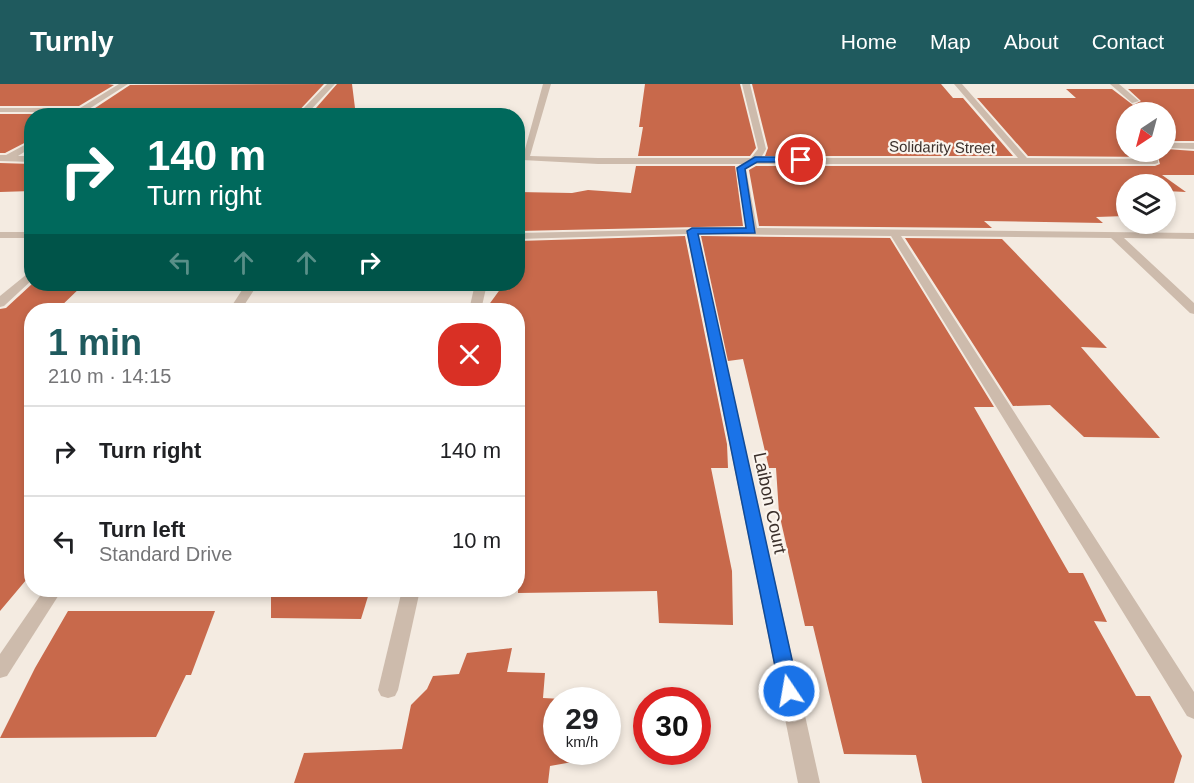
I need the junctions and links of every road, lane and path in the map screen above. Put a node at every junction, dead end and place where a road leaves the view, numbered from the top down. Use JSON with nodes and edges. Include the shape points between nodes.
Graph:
{"nodes":[{"id":1,"x":124,"y":84,"type":"edge"},
{"id":2,"x":331,"y":84,"type":"edge"},
{"id":3,"x":547,"y":84,"type":"edge"},
{"id":4,"x":746,"y":84,"type":"edge"},
{"id":5,"x":958,"y":84,"type":"edge"},
{"id":6,"x":1114,"y":84,"type":"edge"},
{"id":7,"x":1135,"y":101,"type":"dead end"},
{"id":8,"x":85,"y":108,"type":"edge"},
{"id":9,"x":308,"y":108,"type":"edge"},
{"id":10,"x":0,"y":110,"type":"edge"},
{"id":11,"x":24,"y":110,"type":"edge"},
{"id":12,"x":1176,"y":146,"type":"edge"},
{"id":13,"x":1194,"y":146,"type":"edge"},
{"id":14,"x":24,"y":147,"type":"edge"},
{"id":15,"x":525,"y":147,"type":"edge"},
{"id":16,"x":4,"y":158,"type":"edge"},
{"id":17,"x":525,"y":158,"type":"edge"},
{"id":18,"x":24,"y":159,"type":"edge"},
{"id":19,"x":755,"y":160,"type":"junction"},
{"id":20,"x":1025,"y":161,"type":"junction"},
{"id":21,"x":1116,"y":161,"type":"edge"},
{"id":22,"x":692,"y":231,"type":"junction"},
{"id":23,"x":752,"y":231,"type":"junction"},
{"id":24,"x":894,"y":233,"type":"junction"},
{"id":25,"x":1113,"y":234,"type":"junction"},
{"id":26,"x":0,"y":235,"type":"edge"},
{"id":27,"x":24,"y":235,"type":"edge"},
{"id":28,"x":525,"y":236,"type":"edge"},
{"id":29,"x":1194,"y":236,"type":"edge"},
{"id":30,"x":24,"y":280,"type":"edge"},
{"id":31,"x":0,"y":303,"type":"edge"},
{"id":32,"x":1194,"y":310,"type":"edge"},
{"id":33,"x":47,"y":597,"type":"edge"},
{"id":34,"x":409,"y":597,"type":"edge"},
{"id":35,"x":0,"y":670,"type":"edge"},
{"id":36,"x":388,"y":690,"type":"dead end"},
{"id":37,"x":1194,"y":710,"type":"edge"},
{"id":38,"x":809,"y":783,"type":"edge"}],
"edges":[{"from":1,"to":8,"type":"street"},
{"from":2,"to":9,"type":"street"},
{"from":3,"to":15,"type":"street"},
{"from":4,"to":19,"type":"street","via":[[762,149]]},
{"from":5,"to":20,"type":"street","name":"Solidarity Street"},
{"from":6,"to":7,"type":"street"},
{"from":10,"to":11,"type":"street"},
{"from":12,"to":13,"type":"street"},
{"from":14,"to":16,"type":"street"},
{"from":16,"to":18,"type":"street"},
{"from":17,"to":19,"type":"street","name":"Solidarity Street"},
{"from":19,"to":20,"type":"street","name":"Solidarity Street"},
{"from":19,"to":23,"type":"street","via":[[741,168]]},
{"from":20,"to":21,"type":"street"},
{"from":22,"to":23,"type":"street"},
{"from":22,"to":28,"type":"street"},
{"from":22,"to":38,"type":"street","name":"Laibon Court"},
{"from":23,"to":24,"type":"street"},
{"from":24,"to":25,"type":"street"},
{"from":24,"to":37,"type":"street"},
{"from":25,"to":29,"type":"street"},
{"from":25,"to":32,"type":"street"},
{"from":26,"to":27,"type":"street"},
{"from":30,"to":31,"type":"street"},
{"from":33,"to":35,"type":"street"},
{"from":34,"to":36,"type":"street"}]}
